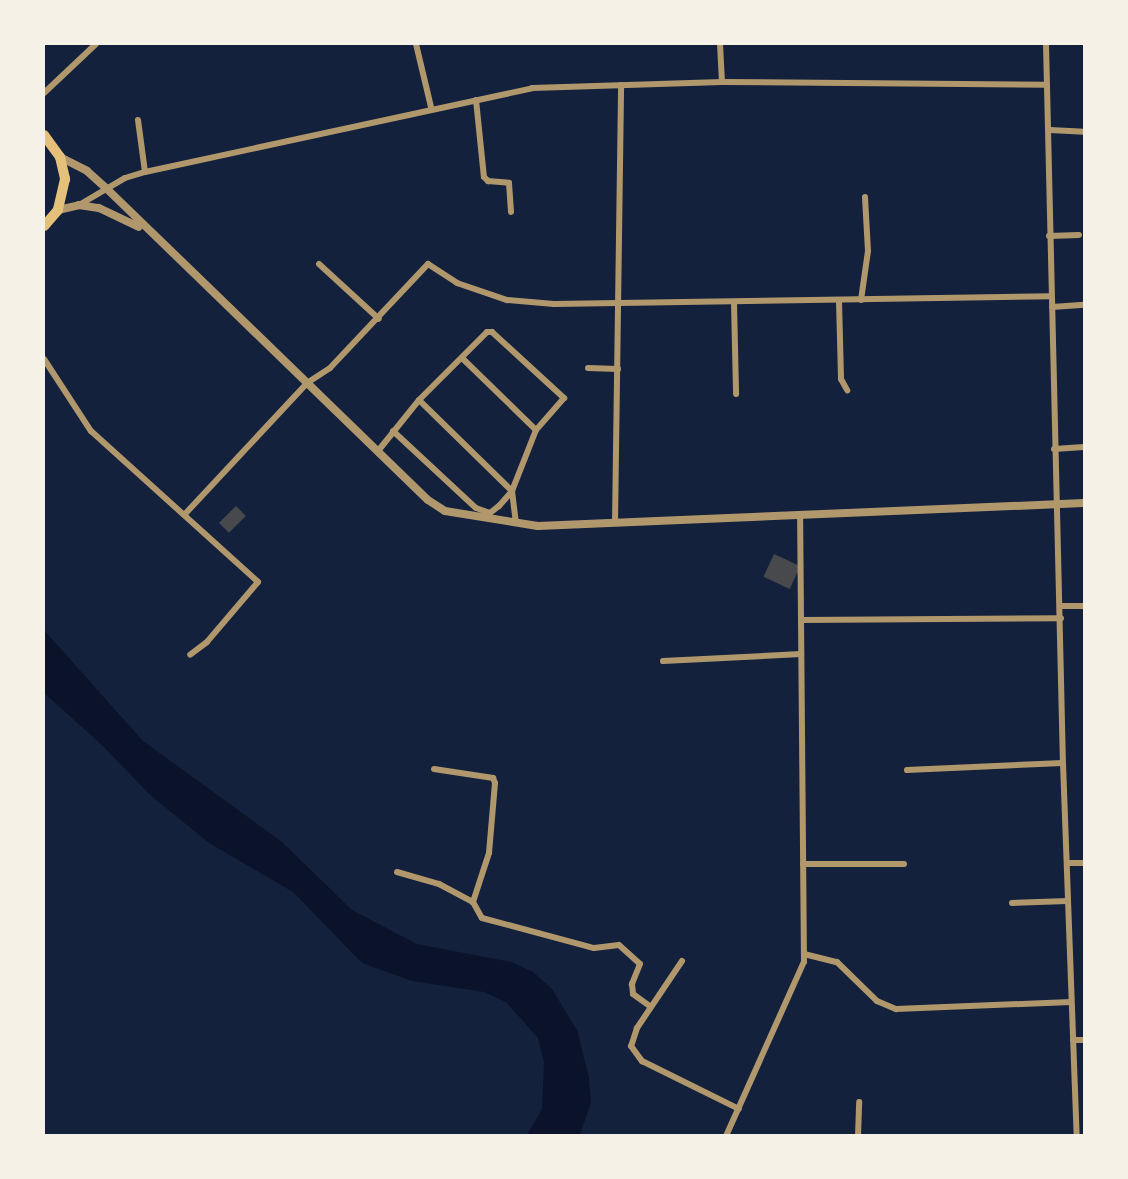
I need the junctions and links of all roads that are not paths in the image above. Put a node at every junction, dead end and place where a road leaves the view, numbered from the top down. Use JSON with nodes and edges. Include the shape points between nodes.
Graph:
{"nodes":[{"id":1,"x":96,"y":44,"type":"edge"},
{"id":2,"x":416,"y":44,"type":"edge"},
{"id":3,"x":720,"y":44,"type":"edge"},
{"id":4,"x":1046,"y":44,"type":"edge"},
{"id":5,"x":722,"y":82,"type":"junction"},
{"id":6,"x":621,"y":85,"type":"junction"},
{"id":7,"x":1047,"y":86,"type":"junction"},
{"id":8,"x":44,"y":93,"type":"edge"},
{"id":9,"x":476,"y":100,"type":"junction"},
{"id":10,"x":431,"y":107,"type":"junction"},
{"id":11,"x":138,"y":120,"type":"dead end"},
{"id":12,"x":1050,"y":130,"type":"junction"},
{"id":13,"x":1084,"y":132,"type":"edge"},
{"id":14,"x":44,"y":135,"type":"edge"},
{"id":15,"x":60,"y":157,"type":"junction"},
{"id":16,"x":146,"y":172,"type":"junction"},
{"id":17,"x":106,"y":188,"type":"junction"},
{"id":18,"x":865,"y":197,"type":"dead end"},
{"id":19,"x":78,"y":205,"type":"junction"},
{"id":20,"x":58,"y":210,"type":"junction"},
{"id":21,"x":511,"y":212,"type":"dead end"},
{"id":22,"x":44,"y":226,"type":"edge"},
{"id":23,"x":147,"y":232,"type":"junction"},
{"id":24,"x":1079,"y":234,"type":"dead end"},
{"id":25,"x":1049,"y":236,"type":"junction"},
{"id":26,"x":319,"y":264,"type":"dead end"},
{"id":27,"x":1052,"y":296,"type":"junction"},
{"id":28,"x":618,"y":300,"type":"junction"},
{"id":29,"x":861,"y":300,"type":"junction"},
{"id":30,"x":839,"y":301,"type":"junction"},
{"id":31,"x":734,"y":303,"type":"junction"},
{"id":32,"x":1084,"y":305,"type":"edge"},
{"id":33,"x":1052,"y":307,"type":"junction"},
{"id":34,"x":379,"y":319,"type":"junction"},
{"id":35,"x":462,"y":358,"type":"junction"},
{"id":36,"x":44,"y":359,"type":"edge"},
{"id":37,"x":588,"y":368,"type":"dead end"},
{"id":38,"x":618,"y":369,"type":"junction"},
{"id":39,"x":307,"y":383,"type":"junction"},
{"id":40,"x":847,"y":390,"type":"dead end"},
{"id":41,"x":736,"y":394,"type":"dead end"},
{"id":42,"x":419,"y":400,"type":"junction"},
{"id":43,"x":393,"y":430,"type":"junction"},
{"id":44,"x":536,"y":430,"type":"junction"},
{"id":45,"x":1084,"y":447,"type":"edge"},
{"id":46,"x":1054,"y":449,"type":"junction"},
{"id":47,"x":378,"y":451,"type":"junction"},
{"id":48,"x":512,"y":491,"type":"junction"},
{"id":49,"x":469,"y":501,"type":"junction"},
{"id":50,"x":1059,"y":503,"type":"junction"},
{"id":51,"x":1084,"y":503,"type":"edge"},
{"id":52,"x":185,"y":514,"type":"junction"},
{"id":53,"x":463,"y":517,"type":"junction"},
{"id":54,"x":800,"y":517,"type":"junction"},
{"id":55,"x":516,"y":523,"type":"junction"},
{"id":56,"x":615,"y":524,"type":"junction"},
{"id":57,"x":1060,"y":606,"type":"junction"},
{"id":58,"x":1084,"y":606,"type":"edge"},
{"id":59,"x":1061,"y":618,"type":"junction"},
{"id":60,"x":801,"y":620,"type":"junction"},
{"id":61,"x":801,"y":654,"type":"junction"},
{"id":62,"x":190,"y":656,"type":"dead end"},
{"id":63,"x":663,"y":661,"type":"dead end"},
{"id":64,"x":1063,"y":763,"type":"junction"},
{"id":65,"x":434,"y":769,"type":"dead end"},
{"id":66,"x":907,"y":770,"type":"dead end"},
{"id":67,"x":1084,"y":863,"type":"edge"},
{"id":68,"x":803,"y":864,"type":"junction"},
{"id":69,"x":904,"y":864,"type":"dead end"},
{"id":70,"x":1068,"y":864,"type":"junction"},
{"id":71,"x":397,"y":872,"type":"dead end"},
{"id":72,"x":1068,"y":901,"type":"junction"},
{"id":73,"x":473,"y":902,"type":"junction"},
{"id":74,"x":1012,"y":903,"type":"dead end"},
{"id":75,"x":804,"y":954,"type":"junction"},
{"id":76,"x":682,"y":961,"type":"dead end"},
{"id":77,"x":1071,"y":1002,"type":"junction"},
{"id":78,"x":651,"y":1007,"type":"junction"},
{"id":79,"x":1073,"y":1040,"type":"junction"},
{"id":80,"x":1084,"y":1040,"type":"edge"},
{"id":81,"x":859,"y":1102,"type":"dead end"},
{"id":82,"x":739,"y":1109,"type":"junction"},
{"id":83,"x":726,"y":1136,"type":"edge"},
{"id":84,"x":858,"y":1136,"type":"edge"},
{"id":85,"x":1077,"y":1136,"type":"edge"}],
"edges":[{"from":1,"to":8,"type":"street"},
{"from":2,"to":10,"type":"street"},
{"from":3,"to":5,"type":"street"},
{"from":4,"to":7,"type":"street"},
{"from":5,"to":6,"type":"street"},
{"from":5,"to":7,"type":"street"},
{"from":6,"to":9,"type":"street","via":[[532,88]]},
{"from":6,"to":28,"type":"street"},
{"from":7,"to":12,"type":"street"},
{"from":9,"to":10,"type":"street"},
{"from":9,"to":21,"type":"street","via":[[485,179],[508,181]]},
{"from":10,"to":16,"type":"street"},
{"from":11,"to":16,"type":"street"},
{"from":12,"to":13,"type":"street"},
{"from":12,"to":25,"type":"street"},
{"from":14,"to":15,"type":"main road"},
{"from":15,"to":17,"type":"street","via":[[87,171]]},
{"from":15,"to":20,"type":"main road","via":[[64,179]]},
{"from":16,"to":17,"type":"street"},
{"from":17,"to":19,"type":"street"},
{"from":17,"to":23,"type":"street"},
{"from":18,"to":29,"type":"street","via":[[868,251]]},
{"from":19,"to":20,"type":"street"},
{"from":19,"to":23,"type":"street","via":[[112,213]]},
{"from":20,"to":22,"type":"main road"},
{"from":23,"to":39,"type":"street"},
{"from":24,"to":25,"type":"street"},
{"from":25,"to":27,"type":"street"},
{"from":26,"to":34,"type":"street"},
{"from":27,"to":29,"type":"street"},
{"from":27,"to":33,"type":"street"},
{"from":28,"to":31,"type":"street"},
{"from":28,"to":34,"type":"street","via":[[554,304],[507,300],[457,283],[428,264]]},
{"from":28,"to":38,"type":"street"},
{"from":29,"to":30,"type":"street"},
{"from":30,"to":31,"type":"street"},
{"from":30,"to":40,"type":"street","via":[[841,379]]},
{"from":31,"to":41,"type":"street"},
{"from":32,"to":33,"type":"street"},
{"from":33,"to":46,"type":"street"},
{"from":34,"to":39,"type":"street","via":[[330,368]]},
{"from":35,"to":42,"type":"street"},
{"from":35,"to":44,"type":"street"},
{"from":35,"to":44,"type":"street","via":[[487,332],[492,332],[563,397],[564,401]]},
{"from":36,"to":52,"type":"street","via":[[91,431]]},
{"from":37,"to":38,"type":"street"},
{"from":38,"to":56,"type":"street"},
{"from":39,"to":47,"type":"street"},
{"from":39,"to":52,"type":"street"},
{"from":42,"to":43,"type":"street"},
{"from":42,"to":48,"type":"street"},
{"from":43,"to":47,"type":"street"},
{"from":43,"to":49,"type":"street"},
{"from":44,"to":48,"type":"street"},
{"from":45,"to":46,"type":"street"},
{"from":46,"to":50,"type":"street"},
{"from":47,"to":53,"type":"street","via":[[428,500]]},
{"from":48,"to":49,"type":"street","via":[[490,513]]},
{"from":48,"to":55,"type":"street"},
{"from":49,"to":53,"type":"street"},
{"from":50,"to":51,"type":"street"},
{"from":50,"to":54,"type":"street"},
{"from":50,"to":57,"type":"street"},
{"from":52,"to":62,"type":"street","via":[[258,582],[207,642]]},
{"from":53,"to":55,"type":"street"},
{"from":54,"to":56,"type":"street"},
{"from":54,"to":60,"type":"street"},
{"from":55,"to":56,"type":"street"},
{"from":57,"to":58,"type":"street"},
{"from":57,"to":59,"type":"street"},
{"from":59,"to":60,"type":"street"},
{"from":59,"to":64,"type":"street"},
{"from":60,"to":61,"type":"street"},
{"from":61,"to":63,"type":"street"},
{"from":61,"to":68,"type":"street"},
{"from":64,"to":66,"type":"street"},
{"from":64,"to":70,"type":"street"},
{"from":65,"to":73,"type":"street","via":[[493,778],[495,783],[489,853]]},
{"from":67,"to":70,"type":"street"},
{"from":68,"to":69,"type":"street"},
{"from":68,"to":75,"type":"street"},
{"from":70,"to":72,"type":"street"},
{"from":71,"to":73,"type":"street","via":[[439,884]]},
{"from":72,"to":74,"type":"street"},
{"from":72,"to":77,"type":"street"},
{"from":73,"to":78,"type":"street","via":[[478,915],[492,921],[594,948],[619,945],[640,964],[632,984],[633,994]]},
{"from":75,"to":77,"type":"street","via":[[837,962],[877,1001],[896,1008]]},
{"from":75,"to":82,"type":"street","via":[[804,962]]},
{"from":76,"to":78,"type":"street"},
{"from":77,"to":79,"type":"street"},
{"from":78,"to":82,"type":"street","via":[[632,1036],[635,1055]]},
{"from":79,"to":80,"type":"street"},
{"from":79,"to":85,"type":"street"},
{"from":81,"to":84,"type":"street"},
{"from":82,"to":83,"type":"street"}]}
